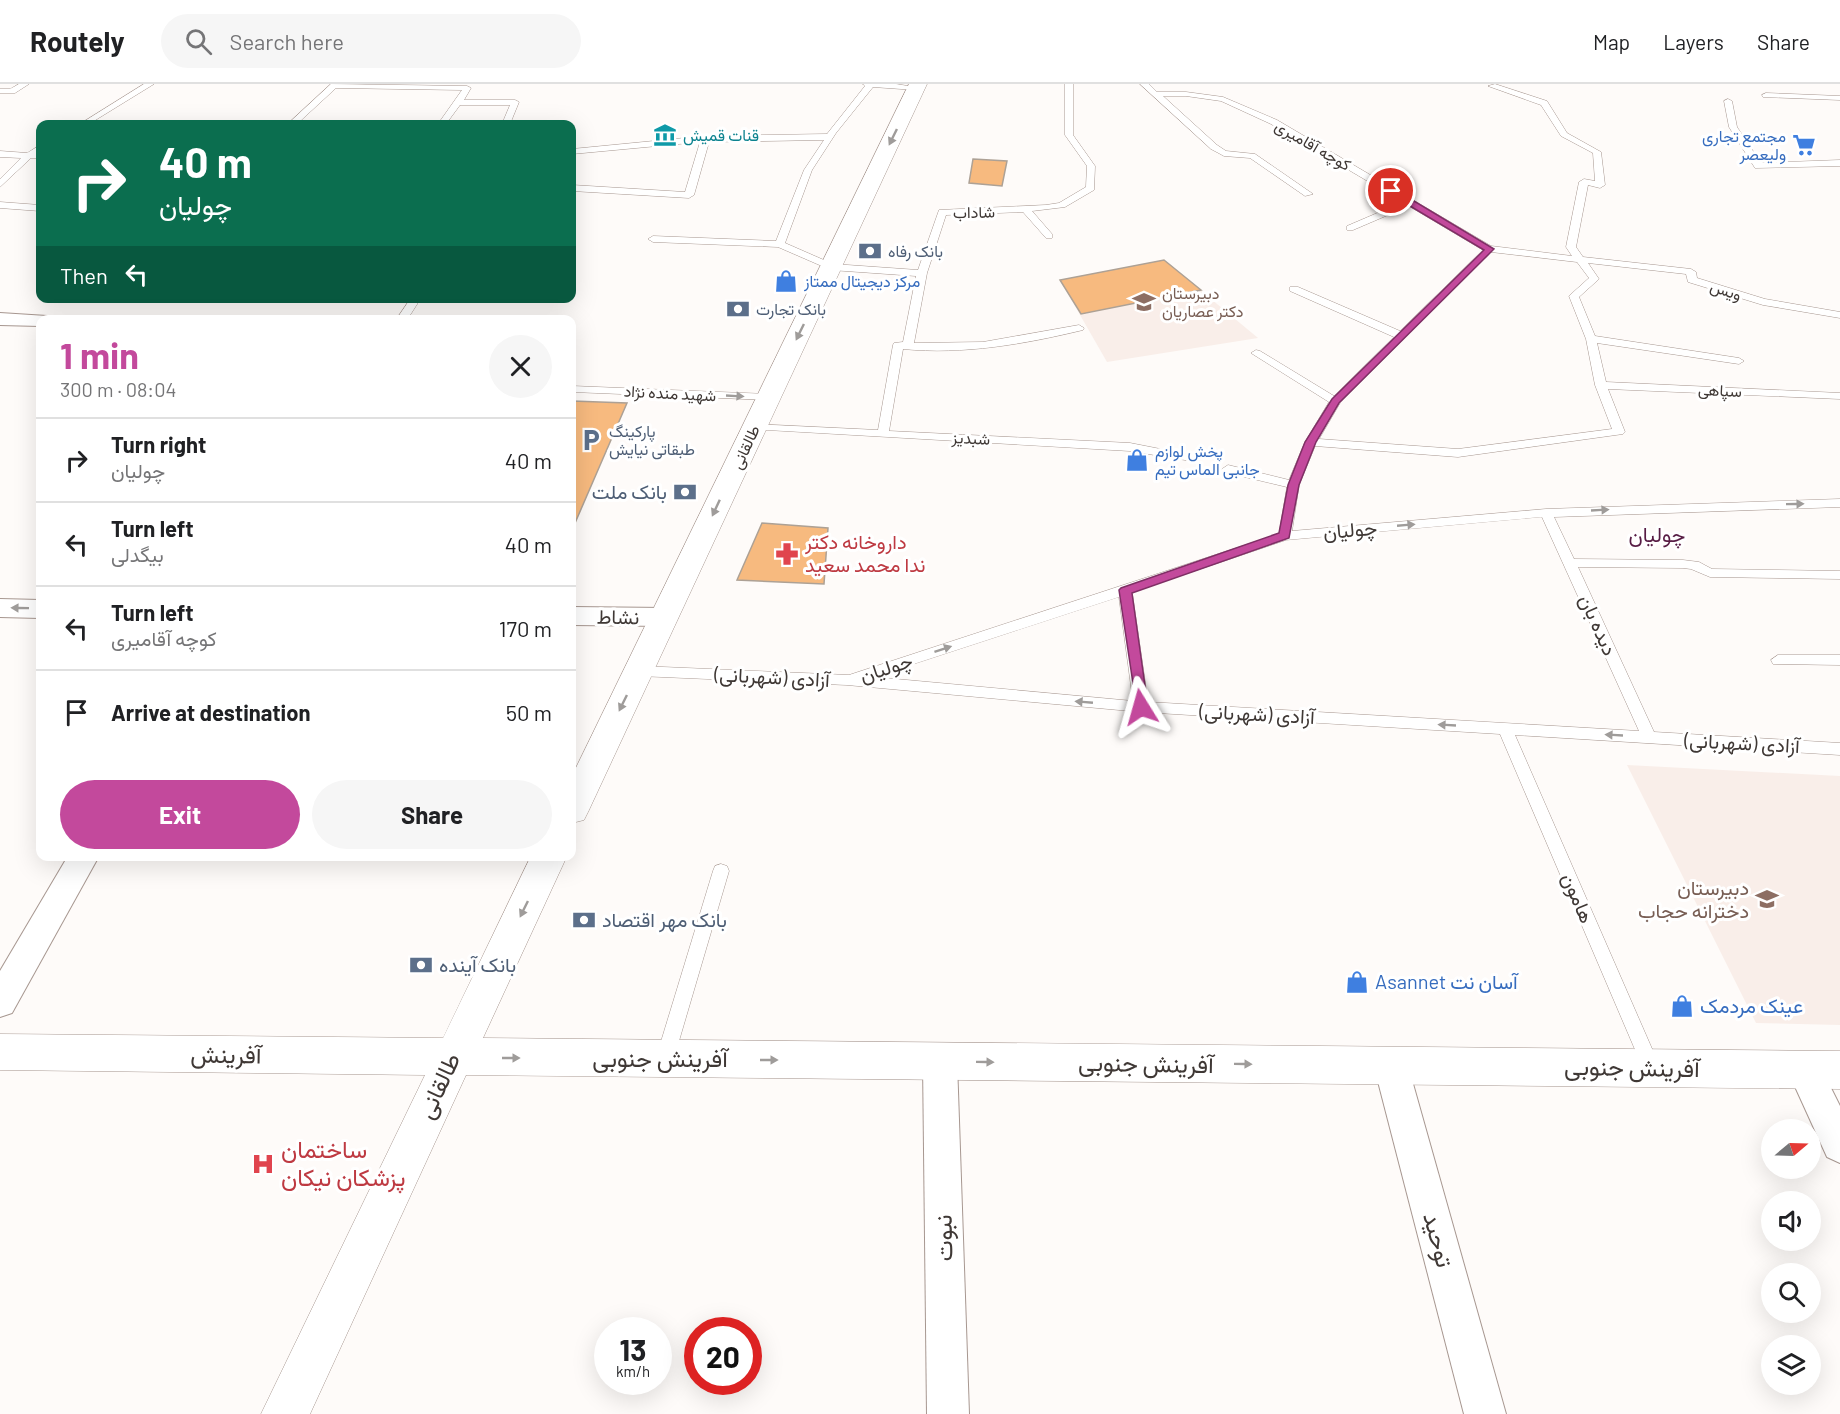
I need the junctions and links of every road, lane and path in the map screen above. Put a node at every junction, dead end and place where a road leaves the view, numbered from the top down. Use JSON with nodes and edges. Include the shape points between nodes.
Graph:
{"nodes":[{"id":1,"x":25,"y":84,"type":"edge"},
{"id":2,"x":150,"y":84,"type":"edge"},
{"id":3,"x":869,"y":84,"type":"edge"},
{"id":4,"x":1069,"y":84,"type":"edge"},
{"id":5,"x":1144,"y":84,"type":"edge"},
{"id":6,"x":917,"y":86,"type":"edge"},
{"id":7,"x":1492,"y":86,"type":"dead end"},
{"id":8,"x":0,"y":91,"type":"edge"},
{"id":9,"x":1156,"y":94,"type":"junction"},
{"id":10,"x":1766,"y":95,"type":"dead end"},
{"id":11,"x":1840,"y":98,"type":"edge"},
{"id":12,"x":1728,"y":101,"type":"dead end"},
{"id":13,"x":458,"y":103,"type":"junction"},
{"id":14,"x":91,"y":120,"type":"edge"},
{"id":15,"x":297,"y":120,"type":"edge"},
{"id":16,"x":445,"y":120,"type":"edge"},
{"id":17,"x":508,"y":120,"type":"edge"},
{"id":18,"x":829,"y":137,"type":"junction"},
{"id":19,"x":705,"y":139,"type":"junction"},
{"id":20,"x":36,"y":151,"type":"edge"},
{"id":21,"x":576,"y":151,"type":"edge"},
{"id":22,"x":0,"y":154,"type":"edge"},
{"id":23,"x":28,"y":156,"type":"junction"},
{"id":24,"x":36,"y":156,"type":"edge"},
{"id":25,"x":1840,"y":163,"type":"edge"},
{"id":26,"x":0,"y":184,"type":"edge"},
{"id":27,"x":576,"y":188,"type":"edge"},
{"id":28,"x":1308,"y":194,"type":"dead end"},
{"id":29,"x":1410,"y":202,"type":"junction"},
{"id":30,"x":0,"y":205,"type":"edge"},
{"id":31,"x":36,"y":208,"type":"edge"},
{"id":32,"x":1026,"y":210,"type":"junction"},
{"id":33,"x":1350,"y":228,"type":"dead end"},
{"id":34,"x":1049,"y":236,"type":"dead end"},
{"id":35,"x":653,"y":239,"type":"dead end"},
{"id":36,"x":780,"y":244,"type":"junction"},
{"id":37,"x":1490,"y":249,"type":"junction"},
{"id":38,"x":1582,"y":260,"type":"junction"},
{"id":39,"x":831,"y":267,"type":"junction"},
{"id":40,"x":922,"y":273,"type":"junction"},
{"id":41,"x":1294,"y":289,"type":"dead end"},
{"id":42,"x":1840,"y":315,"type":"edge"},
{"id":43,"x":0,"y":319,"type":"edge"},
{"id":44,"x":36,"y":320,"type":"edge"},
{"id":45,"x":1079,"y":328,"type":"dead end"},
{"id":46,"x":1402,"y":336,"type":"junction"},
{"id":47,"x":1591,"y":339,"type":"junction"},
{"id":48,"x":908,"y":346,"type":"junction"},
{"id":49,"x":1256,"y":353,"type":"dead end"},
{"id":50,"x":1739,"y":361,"type":"dead end"},
{"id":51,"x":1600,"y":385,"type":"junction"},
{"id":52,"x":576,"y":389,"type":"edge"},
{"id":53,"x":1840,"y":396,"type":"edge"},
{"id":54,"x":768,"y":398,"type":"junction"},
{"id":55,"x":1335,"y":401,"type":"junction"},
{"id":56,"x":754,"y":427,"type":"junction"},
{"id":57,"x":883,"y":432,"type":"junction"},
{"id":58,"x":1311,"y":442,"type":"junction"},
{"id":59,"x":1187,"y":458,"type":"dead end"},
{"id":60,"x":1228,"y":469,"type":"dead end"},
{"id":61,"x":1293,"y":485,"type":"junction"},
{"id":62,"x":1840,"y":503,"type":"edge"},
{"id":63,"x":1546,"y":513,"type":"junction"},
{"id":64,"x":1285,"y":536,"type":"junction"},
{"id":65,"x":1570,"y":563,"type":"junction"},
{"id":66,"x":1840,"y":574,"type":"edge"},
{"id":67,"x":1125,"y":590,"type":"junction"},
{"id":68,"x":0,"y":608,"type":"edge"},
{"id":69,"x":36,"y":609,"type":"edge"},
{"id":70,"x":576,"y":616,"type":"edge"},
{"id":71,"x":664,"y":617,"type":"junction"},
{"id":72,"x":1778,"y":660,"type":"dead end"},
{"id":73,"x":1840,"y":660,"type":"edge"},
{"id":74,"x":639,"y":671,"type":"junction"},
{"id":75,"x":848,"y":680,"type":"junction"},
{"id":76,"x":1141,"y":707,"type":"junction"},
{"id":77,"x":1505,"y":729,"type":"junction"},
{"id":78,"x":1649,"y":737,"type":"junction"},
{"id":79,"x":1840,"y":749,"type":"edge"},
{"id":80,"x":576,"y":802,"type":"edge"},
{"id":81,"x":81,"y":861,"type":"edge"},
{"id":82,"x":547,"y":861,"type":"edge"},
{"id":83,"x":721,"y":872,"type":"dead end"},
{"id":84,"x":0,"y":1002,"type":"edge"},
{"id":85,"x":0,"y":1052,"type":"edge"},
{"id":86,"x":452,"y":1058,"type":"junction"},
{"id":87,"x":664,"y":1059,"type":"junction"},
{"id":88,"x":940,"y":1062,"type":"junction"},
{"id":89,"x":1391,"y":1066,"type":"junction"},
{"id":90,"x":1651,"y":1068,"type":"junction"},
{"id":91,"x":1822,"y":1070,"type":"edge"},
{"id":92,"x":1840,"y":1145,"type":"edge"},
{"id":93,"x":285,"y":1414,"type":"edge"},
{"id":94,"x":948,"y":1414,"type":"edge"},
{"id":95,"x":1485,"y":1414,"type":"edge"}],
"edges":[{"from":1,"to":8,"type":"lane","via":[[12,91]]},
{"from":2,"to":14,"type":"lane"},
{"from":3,"to":6,"type":"lane"},
{"from":3,"to":18,"type":"lane"},
{"from":4,"to":32,"type":"lane","name":"شاداب","via":[[1069,135],[1091,166],[1090,188],[1062,205]]},
{"from":5,"to":9,"type":"lane"},
{"from":6,"to":39,"type":"main road","name":"طالقانی","one_way":true},
{"from":7,"to":38,"type":"lane","via":[[1544,103],[1555,126],[1573,143],[1597,152],[1600,185],[1584,182],[1571,247]]},
{"from":9,"to":28,"type":"lane","via":[[1214,147],[1224,153],[1252,156]]},
{"from":9,"to":29,"type":"lane","name":"کوچه آقامیری","via":[[1223,99],[1274,122]]},
{"from":10,"to":11,"type":"lane"},
{"from":12,"to":25,"type":"lane","via":[[1733,127],[1758,165]]},
{"from":13,"to":15,"type":"lane","via":[[467,88],[334,86]]},
{"from":13,"to":16,"type":"lane"},
{"from":13,"to":17,"type":"lane","via":[[515,102]]},
{"from":18,"to":19,"type":"lane"},
{"from":18,"to":36,"type":"lane","via":[[808,170]]},
{"from":19,"to":21,"type":"lane"},
{"from":19,"to":27,"type":"lane","via":[[689,195]]},
{"from":20,"to":23,"type":"lane"},
{"from":22,"to":23,"type":"lane"},
{"from":23,"to":24,"type":"lane"},
{"from":23,"to":26,"type":"lane"},
{"from":29,"to":33,"type":"lane"},
{"from":29,"to":37,"type":"lane","name":"کوچه آقامیری"},
{"from":30,"to":31,"type":"lane"},
{"from":32,"to":34,"type":"lane"},
{"from":32,"to":40,"type":"lane","name":"شاداب","via":[[942,212]]},
{"from":35,"to":36,"type":"lane"},
{"from":36,"to":39,"type":"lane"},
{"from":37,"to":38,"type":"lane"},
{"from":37,"to":46,"type":"lane"},
{"from":38,"to":42,"type":"lane","name":"ویس","via":[[1691,272],[1692,280],[1763,302]]},
{"from":38,"to":47,"type":"lane","via":[[1594,279],[1574,296]]},
{"from":39,"to":40,"type":"lane"},
{"from":39,"to":54,"type":"main road","name":"طالقانی","one_way":true},
{"from":40,"to":48,"type":"lane","name":"شاداب"},
{"from":41,"to":46,"type":"lane"},
{"from":43,"to":44,"type":"street"},
{"from":45,"to":48,"type":"lane","via":[[982,345]]},
{"from":46,"to":55,"type":"lane"},
{"from":47,"to":50,"type":"lane"},
{"from":47,"to":51,"type":"lane"},
{"from":48,"to":57,"type":"lane","name":"شاداب","via":[[898,345]]},
{"from":49,"to":55,"type":"lane"},
{"from":51,"to":53,"type":"lane","name":"سپاهی"},
{"from":51,"to":58,"type":"lane","via":[[1619,432],[1458,453]]},
{"from":52,"to":54,"type":"lane","name":"شهید منده نژاد","one_way":true},
{"from":54,"to":56,"type":"main road","name":"طالقانی"},
{"from":55,"to":58,"type":"lane"},
{"from":56,"to":57,"type":"lane","name":"شبدیز"},
{"from":56,"to":71,"type":"main road","name":"طالقانی","one_way":true},
{"from":57,"to":59,"type":"lane","name":"شبدیز","via":[[1130,447]]},
{"from":58,"to":61,"type":"lane"},
{"from":60,"to":61,"type":"lane"},
{"from":61,"to":64,"type":"lane"},
{"from":63,"to":62,"type":"lane","name":"چولیان","one_way":true},
{"from":64,"to":63,"type":"lane","name":"چولیان","one_way":true},
{"from":63,"to":65,"type":"lane","name":"دیده بان"},
{"from":64,"to":67,"type":"lane","name":"چولیان"},
{"from":65,"to":66,"type":"lane","via":[[1683,564],[1710,573]]},
{"from":65,"to":78,"type":"lane","name":"دیده بان"},
{"from":75,"to":67,"type":"lane","name":"چولیان","one_way":true},
{"from":67,"to":76,"type":"lane"},
{"from":69,"to":68,"type":"street","one_way":true},
{"from":70,"to":71,"type":"street","name":"نشاط"},
{"from":71,"to":74,"type":"main road","name":"طالقانی"},
{"from":72,"to":73,"type":"lane"},
{"from":74,"to":75,"type":"lane","name":"آزادی (شهربانی)"},
{"from":74,"to":80,"type":"main road","name":"طالقانی","one_way":true},
{"from":76,"to":75,"type":"lane","name":"آزادی (شهربانی)","one_way":true},
{"from":77,"to":76,"type":"lane","name":"آزادی (شهربانی)","one_way":true},
{"from":78,"to":77,"type":"lane","name":"آزادی (شهربانی)","one_way":true},
{"from":77,"to":90,"type":"lane","name":"هامون"},
{"from":78,"to":79,"type":"lane","name":"آزادی (شهربانی)"},
{"from":81,"to":84,"type":"street"},
{"from":82,"to":86,"type":"main road","name":"طالقانی","one_way":true},
{"from":83,"to":87,"type":"lane"},
{"from":85,"to":86,"type":"main road","name":"آفرینش"},
{"from":86,"to":87,"type":"main road","name":"آفرینش جنوبی","one_way":true},
{"from":86,"to":93,"type":"main road","name":"طالقانی"},
{"from":87,"to":88,"type":"main road","name":"آفرینش جنوبی","one_way":true},
{"from":88,"to":89,"type":"main road","name":"آفرینش جنوبی","one_way":true},
{"from":88,"to":94,"type":"street","name":"نبوت"},
{"from":89,"to":90,"type":"main road","name":"آفرینش جنوبی"},
{"from":89,"to":95,"type":"street","name":"توحید"},
{"from":90,"to":91,"type":"main road","name":"آفرینش جنوبی"},
{"from":91,"to":92,"type":"street"}]}
